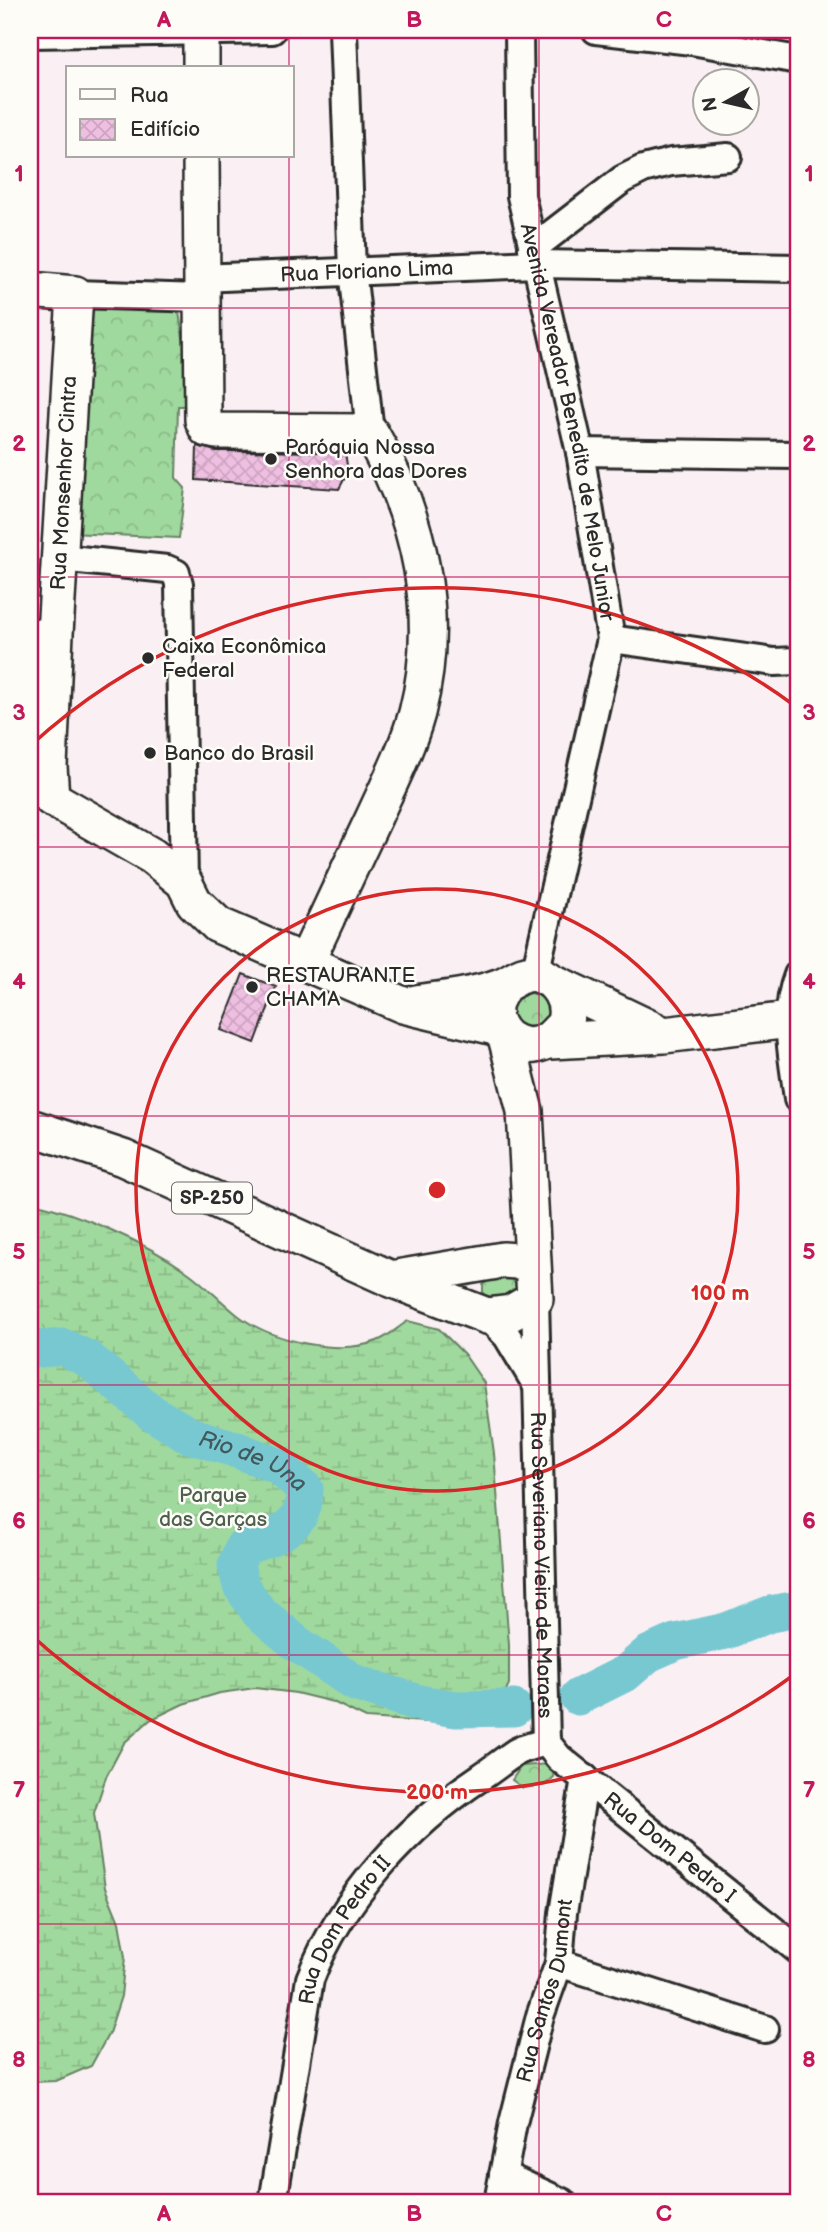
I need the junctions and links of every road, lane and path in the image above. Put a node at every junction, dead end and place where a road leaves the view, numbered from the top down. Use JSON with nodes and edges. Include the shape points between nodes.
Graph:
{"nodes":[{"id":1,"x":272,"y":30,"type":"edge"},
{"id":2,"x":343,"y":30,"type":"edge"},
{"id":3,"x":519,"y":30,"type":"edge"},
{"id":4,"x":596,"y":30,"type":"edge"},
{"id":5,"x":201,"y":31,"type":"edge"},
{"id":6,"x":30,"y":34,"type":"edge"},
{"id":7,"x":798,"y":60,"type":"edge"},
{"id":8,"x":201,"y":66,"type":"edge"},
{"id":9,"x":728,"y":157,"type":"dead end"},
{"id":10,"x":201,"y":158,"type":"edge"},
{"id":11,"x":534,"y":257,"type":"junction"},
{"id":12,"x":798,"y":268,"type":"edge"},
{"id":13,"x":352,"y":270,"type":"junction"},
{"id":14,"x":201,"y":288,"type":"junction"},
{"id":15,"x":30,"y":290,"type":"edge"},
{"id":16,"x":75,"y":294,"type":"junction"},
{"id":17,"x":370,"y":432,"type":"junction"},
{"id":18,"x":580,"y":452,"type":"junction"},
{"id":19,"x":798,"y":456,"type":"edge"},
{"id":20,"x":60,"y":558,"type":"junction"},
{"id":21,"x":43,"y":633,"type":"edge"},
{"id":22,"x":611,"y":639,"type":"junction"},
{"id":23,"x":798,"y":661,"type":"edge"},
{"id":24,"x":40,"y":782,"type":"edge"},
{"id":25,"x":184,"y":882,"type":"junction"},
{"id":26,"x":306,"y":962,"type":"junction"},
{"id":27,"x":798,"y":975,"type":"edge"},
{"id":28,"x":545,"y":978,"type":"junction"},
{"id":29,"x":502,"y":986,"type":"junction"},
{"id":30,"x":403,"y":1005,"type":"junction"},
{"id":31,"x":793,"y":1020,"type":"edge"},
{"id":32,"x":502,"y":1032,"type":"junction"},
{"id":33,"x":664,"y":1035,"type":"junction"},
{"id":34,"x":545,"y":1043,"type":"junction"},
{"id":35,"x":798,"y":1099,"type":"edge"},
{"id":36,"x":525,"y":1111,"type":"junction"},
{"id":37,"x":30,"y":1127,"type":"edge"},
{"id":38,"x":529,"y":1209,"type":"junction"},
{"id":39,"x":482,"y":1264,"type":"junction"},
{"id":40,"x":391,"y":1279,"type":"junction"},
{"id":41,"x":534,"y":1283,"type":"junction"},
{"id":42,"x":486,"y":1316,"type":"junction"},
{"id":43,"x":538,"y":1388,"type":"junction"},
{"id":44,"x":546,"y":1742,"type":"junction"},
{"id":45,"x":584,"y":1778,"type":"junction"},
{"id":46,"x":798,"y":1950,"type":"edge"},
{"id":47,"x":559,"y":1963,"type":"junction"},
{"id":48,"x":765,"y":2029,"type":"dead end"},
{"id":49,"x":503,"y":2175,"type":"junction"},
{"id":50,"x":273,"y":2202,"type":"edge"},
{"id":51,"x":498,"y":2202,"type":"edge"},
{"id":52,"x":562,"y":2202,"type":"edge"}],
"edges":[{"from":1,"to":5,"type":"street"},
{"from":2,"to":13,"type":"street"},
{"from":3,"to":11,"type":"street","name":"Avenida Vereador Benedito de Melo Junior","via":[[521,196]]},
{"from":4,"to":7,"type":"street"},
{"from":5,"to":6,"type":"street"},
{"from":5,"to":8,"type":"main road"},
{"from":9,"to":11,"type":"street","via":[[671,162],[623,179]]},
{"from":10,"to":14,"type":"main road"},
{"from":11,"to":12,"type":"street","name":"Rua Floriano Lima"},
{"from":11,"to":13,"type":"street","name":"Rua Floriano Lima"},
{"from":11,"to":18,"type":"street","name":"Avenida Vereador Benedito de Melo Junior"},
{"from":13,"to":14,"type":"street","name":"Rua Floriano Lima"},
{"from":13,"to":17,"type":"street"},
{"from":14,"to":16,"type":"street","name":"Rua Floriano Lima"},
{"from":14,"to":17,"type":"main road","via":[[203,420],[207,429]]},
{"from":15,"to":16,"type":"main road"},
{"from":16,"to":20,"type":"main road","name":"Rua Monsenhor Cintra"},
{"from":17,"to":26,"type":"main road","via":[[390,465],[420,552],[428,649],[416,714],[393,775]]},
{"from":18,"to":19,"type":"street"},
{"from":18,"to":22,"type":"street","name":"Avenida Vereador Benedito de Melo Junior"},
{"from":20,"to":21,"type":"main road","name":"Rua Monsenhor Cintra"},
{"from":20,"to":25,"type":"street","via":[[176,573]]},
{"from":21,"to":24,"type":"main road","name":"Rua Monsenhor Cintra"},
{"from":22,"to":23,"type":"street","via":[[774,662]]},
{"from":22,"to":28,"type":"street","name":"Avenida Vereador Benedito de Melo Junior"},
{"from":24,"to":25,"type":"main road"},
{"from":25,"to":26,"type":"main road","via":[[194,902],[218,925]]},
{"from":26,"to":30,"type":"main road"},
{"from":27,"to":31,"type":"street","via":[[793,988]]},
{"from":28,"to":29,"type":"main road","via":[[517,976]]},
{"from":28,"to":33,"type":"main road"},
{"from":28,"to":34,"type":"main road","via":[[566,1002],[564,1024]]},
{"from":29,"to":30,"type":"main road"},
{"from":29,"to":32,"type":"main road","via":[[494,1006]]},
{"from":30,"to":32,"type":"main road"},
{"from":31,"to":33,"type":"main road"},
{"from":31,"to":35,"type":"street"},
{"from":32,"to":34,"type":"main road","via":[[516,1044]]},
{"from":32,"to":36,"type":"main road","name":"Rua Severiano Vieira de Moraes"},
{"from":33,"to":34,"type":"main road"},
{"from":34,"to":36,"type":"main road","name":"Rua Severiano Vieira de Moraes"},
{"from":36,"to":38,"type":"main road","name":"Rua Severiano Vieira de Moraes"},
{"from":37,"to":40,"type":"main road","number":"SP-250","via":[[123,1158]]},
{"from":38,"to":39,"type":"main road","name":"Rua Severiano Vieira de Moraes","via":[[491,1247]]},
{"from":38,"to":41,"type":"main road","name":"Rua Severiano Vieira de Moraes"},
{"from":39,"to":40,"type":"main road"},
{"from":39,"to":41,"type":"main road","via":[[517,1261]]},
{"from":39,"to":42,"type":"main road","name":"Rua Severiano Vieira de Moraes","via":[[477,1299]]},
{"from":40,"to":42,"type":"main road","number":"SP-250"},
{"from":41,"to":42,"type":"main road","via":[[511,1313]]},
{"from":41,"to":43,"type":"street","name":"Rua Severiano Vieira de Moraes"},
{"from":42,"to":43,"type":"street","name":"Rua Severiano Vieira de Moraes","via":[[507,1336]]},
{"from":43,"to":44,"type":"street","name":"Rua Severiano Vieira de Moraes"},
{"from":44,"to":45,"type":"street","name":"Rua Dom Pedro I"},
{"from":44,"to":50,"type":"street","name":"Rua Dom Pedro II","via":[[518,1751],[428,1817],[375,1872],[322,1948],[310,1979]]},
{"from":45,"to":46,"type":"street","name":"Rua Dom Pedro I"},
{"from":45,"to":47,"type":"street","name":"Rua Santos Dumont"},
{"from":47,"to":48,"type":"street"},
{"from":47,"to":49,"type":"street","name":"Rua Santos Dumont","via":[[540,2016]]},
{"from":49,"to":51,"type":"street","name":"Rua Santos Dumont"},
{"from":49,"to":52,"type":"street"}]}
